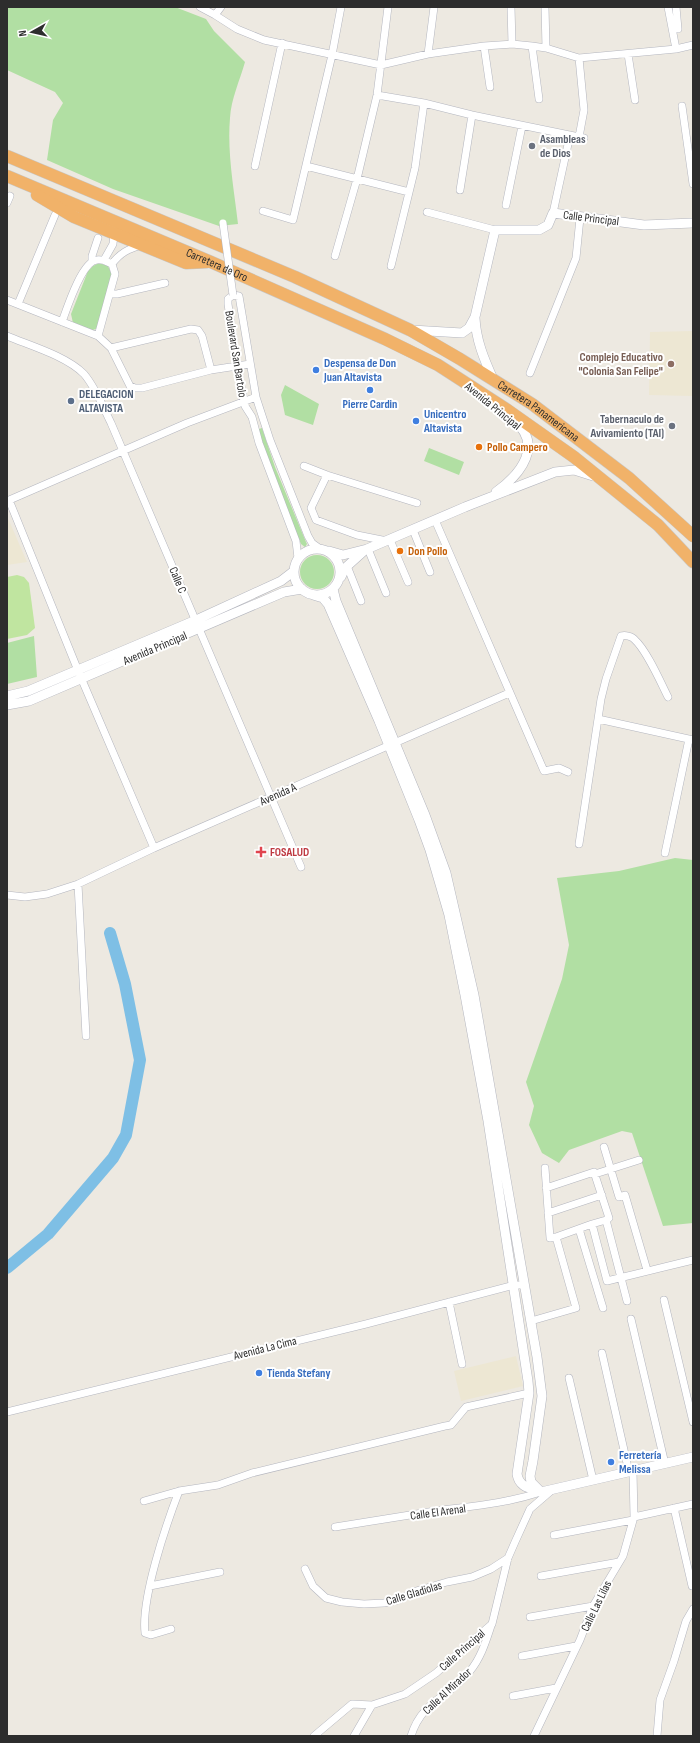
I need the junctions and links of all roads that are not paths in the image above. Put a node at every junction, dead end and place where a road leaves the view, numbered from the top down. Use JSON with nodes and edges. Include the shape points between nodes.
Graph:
{"nodes":[{"id":1,"x":200,"y":7,"type":"edge"},
{"id":2,"x":220,"y":7,"type":"edge"},
{"id":3,"x":341,"y":7,"type":"edge"},
{"id":4,"x":388,"y":7,"type":"edge"},
{"id":5,"x":434,"y":7,"type":"edge"},
{"id":6,"x":511,"y":7,"type":"edge"},
{"id":7,"x":545,"y":7,"type":"edge"},
{"id":8,"x":668,"y":7,"type":"edge"},
{"id":9,"x":676,"y":7,"type":"edge"},
{"id":10,"x":215,"y":15,"type":"junction"},
{"id":11,"x":678,"y":29,"type":"dead end"},
{"id":12,"x":282,"y":43,"type":"junction"},
{"id":13,"x":512,"y":44,"type":"junction"},
{"id":14,"x":693,"y":45,"type":"edge"},
{"id":15,"x":484,"y":46,"type":"junction"},
{"id":16,"x":532,"y":46,"type":"junction"},
{"id":17,"x":546,"y":48,"type":"junction"},
{"id":18,"x":676,"y":49,"type":"junction"},
{"id":19,"x":428,"y":54,"type":"junction"},
{"id":20,"x":628,"y":54,"type":"junction"},
{"id":21,"x":332,"y":55,"type":"junction"},
{"id":22,"x":579,"y":58,"type":"junction"},
{"id":23,"x":381,"y":64,"type":"junction"},
{"id":24,"x":490,"y":87,"type":"dead end"},
{"id":25,"x":376,"y":95,"type":"junction"},
{"id":26,"x":539,"y":99,"type":"dead end"},
{"id":27,"x":635,"y":100,"type":"dead end"},
{"id":28,"x":424,"y":103,"type":"junction"},
{"id":29,"x":682,"y":106,"type":"dead end"},
{"id":30,"x":472,"y":115,"type":"junction"},
{"id":31,"x":522,"y":126,"type":"junction"},
{"id":32,"x":570,"y":135,"type":"junction"},
{"id":33,"x":7,"y":156,"type":"edge"},
{"id":34,"x":255,"y":166,"type":"dead end"},
{"id":35,"x":306,"y":166,"type":"junction"},
{"id":36,"x":7,"y":176,"type":"edge"},
{"id":37,"x":357,"y":179,"type":"junction"},
{"id":38,"x":7,"y":181,"type":"edge"},
{"id":39,"x":693,"y":184,"type":"edge"},
{"id":40,"x":460,"y":190,"type":"dead end"},
{"id":41,"x":409,"y":192,"type":"junction"},
{"id":42,"x":506,"y":205,"type":"dead end"},
{"id":43,"x":263,"y":212,"type":"dead end"},
{"id":44,"x":427,"y":212,"type":"dead end"},
{"id":45,"x":554,"y":213,"type":"junction"},
{"id":46,"x":55,"y":215,"type":"dead end"},
{"id":47,"x":580,"y":218,"type":"junction"},
{"id":48,"x":693,"y":222,"type":"edge"},
{"id":49,"x":223,"y":223,"type":"dead end"},
{"id":50,"x":495,"y":230,"type":"junction"},
{"id":51,"x":114,"y":234,"type":"junction"},
{"id":52,"x":98,"y":238,"type":"dead end"},
{"id":53,"x":142,"y":245,"type":"junction"},
{"id":54,"x":335,"y":256,"type":"dead end"},
{"id":55,"x":253,"y":259,"type":"junction"},
{"id":56,"x":104,"y":260,"type":"junction"},
{"id":57,"x":92,"y":261,"type":"junction"},
{"id":58,"x":211,"y":262,"type":"junction"},
{"id":59,"x":112,"y":264,"type":"junction"},
{"id":60,"x":391,"y":266,"type":"dead end"},
{"id":61,"x":295,"y":277,"type":"junction"},
{"id":62,"x":254,"y":282,"type":"junction"},
{"id":63,"x":165,"y":283,"type":"dead end"},
{"id":64,"x":110,"y":294,"type":"junction"},
{"id":65,"x":233,"y":295,"type":"junction"},
{"id":66,"x":287,"y":296,"type":"junction"},
{"id":67,"x":7,"y":300,"type":"edge"},
{"id":68,"x":18,"y":304,"type":"junction"},
{"id":69,"x":475,"y":317,"type":"junction"},
{"id":70,"x":62,"y":322,"type":"junction"},
{"id":71,"x":410,"y":330,"type":"junction"},
{"id":72,"x":7,"y":336,"type":"edge"},
{"id":73,"x":98,"y":336,"type":"junction"},
{"id":74,"x":111,"y":348,"type":"junction"},
{"id":75,"x":426,"y":359,"type":"joint"},
{"id":76,"x":250,"y":364,"type":"junction"},
{"id":77,"x":237,"y":366,"type":"junction"},
{"id":78,"x":211,"y":370,"type":"junction"},
{"id":79,"x":530,"y":373,"type":"dead end"},
{"id":80,"x":454,"y":374,"type":"junction"},
{"id":81,"x":494,"y":379,"type":"junction"},
{"id":82,"x":256,"y":396,"type":"junction"},
{"id":83,"x":244,"y":402,"type":"junction"},
{"id":84,"x":264,"y":424,"type":"junction"},
{"id":85,"x":254,"y":426,"type":"junction"},
{"id":86,"x":123,"y":452,"type":"junction"},
{"id":87,"x":304,"y":466,"type":"dead end"},
{"id":88,"x":327,"y":475,"type":"junction"},
{"id":89,"x":623,"y":496,"type":"junction"},
{"id":90,"x":488,"y":497,"type":"junction"},
{"id":91,"x":8,"y":501,"type":"edge"},
{"id":92,"x":417,"y":503,"type":"dead end"},
{"id":93,"x":434,"y":520,"type":"junction"},
{"id":94,"x":413,"y":530,"type":"junction"},
{"id":95,"x":357,"y":535,"type":"junction"},
{"id":96,"x":693,"y":536,"type":"edge"},
{"id":97,"x":389,"y":540,"type":"junction"},
{"id":98,"x":319,"y":548,"type":"junction"},
{"id":99,"x":369,"y":548,"type":"junction"},
{"id":100,"x":329,"y":551,"type":"junction"},
{"id":101,"x":298,"y":558,"type":"junction"},
{"id":102,"x":693,"y":562,"type":"edge"},
{"id":103,"x":347,"y":566,"type":"junction"},
{"id":104,"x":294,"y":571,"type":"junction"},
{"id":105,"x":430,"y":572,"type":"dead end"},
{"id":106,"x":339,"y":580,"type":"junction"},
{"id":107,"x":408,"y":582,"type":"dead end"},
{"id":108,"x":302,"y":589,"type":"junction"},
{"id":109,"x":333,"y":589,"type":"junction"},
{"id":110,"x":386,"y":592,"type":"dead end"},
{"id":111,"x":313,"y":595,"type":"junction"},
{"id":112,"x":361,"y":601,"type":"dead end"},
{"id":113,"x":198,"y":625,"type":"junction"},
{"id":114,"x":80,"y":674,"type":"junction"},
{"id":115,"x":509,"y":693,"type":"junction"},
{"id":116,"x":7,"y":696,"type":"edge"},
{"id":117,"x":668,"y":697,"type":"dead end"},
{"id":118,"x":7,"y":705,"type":"edge"},
{"id":119,"x":598,"y":719,"type":"junction"},
{"id":120,"x":691,"y":739,"type":"edge"},
{"id":121,"x":392,"y":744,"type":"junction"},
{"id":122,"x":568,"y":772,"type":"dead end"},
{"id":123,"x":271,"y":796,"type":"junction"},
{"id":124,"x":579,"y":844,"type":"dead end"},
{"id":125,"x":154,"y":848,"type":"junction"},
{"id":126,"x":665,"y":853,"type":"dead end"},
{"id":127,"x":301,"y":867,"type":"dead end"},
{"id":128,"x":78,"y":884,"type":"junction"},
{"id":129,"x":7,"y":895,"type":"edge"},
{"id":130,"x":86,"y":1036,"type":"dead end"},
{"id":131,"x":604,"y":1147,"type":"dead end"},
{"id":132,"x":639,"y":1160,"type":"dead end"},
{"id":133,"x":545,"y":1168,"type":"dead end"},
{"id":134,"x":611,"y":1169,"type":"junction"},
{"id":135,"x":595,"y":1174,"type":"junction"},
{"id":136,"x":546,"y":1188,"type":"junction"},
{"id":137,"x":602,"y":1195,"type":"junction"},
{"id":138,"x":548,"y":1213,"type":"junction"},
{"id":139,"x":606,"y":1220,"type":"junction"},
{"id":140,"x":592,"y":1224,"type":"junction"},
{"id":141,"x":579,"y":1229,"type":"junction"},
{"id":142,"x":556,"y":1237,"type":"junction"},
{"id":143,"x":693,"y":1260,"type":"edge"},
{"id":144,"x":647,"y":1270,"type":"junction"},
{"id":145,"x":621,"y":1277,"type":"junction"},
{"id":146,"x":519,"y":1285,"type":"junction"},
{"id":147,"x":664,"y":1300,"type":"dead end"},
{"id":148,"x":627,"y":1301,"type":"dead end"},
{"id":149,"x":449,"y":1302,"type":"junction"},
{"id":150,"x":603,"y":1308,"type":"dead end"},
{"id":151,"x":631,"y":1319,"type":"dead end"},
{"id":152,"x":531,"y":1320,"type":"junction"},
{"id":153,"x":602,"y":1353,"type":"dead end"},
{"id":154,"x":462,"y":1364,"type":"dead end"},
{"id":155,"x":569,"y":1378,"type":"dead end"},
{"id":156,"x":529,"y":1393,"type":"junction"},
{"id":157,"x":7,"y":1412,"type":"edge"},
{"id":158,"x":693,"y":1422,"type":"edge"},
{"id":159,"x":693,"y":1457,"type":"edge"},
{"id":160,"x":665,"y":1464,"type":"junction"},
{"id":161,"x":631,"y":1471,"type":"junction"},
{"id":162,"x":593,"y":1480,"type":"junction"},
{"id":163,"x":552,"y":1490,"type":"junction"},
{"id":164,"x":179,"y":1491,"type":"junction"},
{"id":165,"x":541,"y":1492,"type":"junction"},
{"id":166,"x":144,"y":1501,"type":"dead end"},
{"id":167,"x":693,"y":1504,"type":"edge"},
{"id":168,"x":674,"y":1508,"type":"junction"},
{"id":169,"x":634,"y":1519,"type":"junction"},
{"id":170,"x":335,"y":1527,"type":"dead end"},
{"id":171,"x":554,"y":1535,"type":"dead end"},
{"id":172,"x":508,"y":1558,"type":"junction"},
{"id":173,"x":619,"y":1562,"type":"junction"},
{"id":174,"x":305,"y":1569,"type":"dead end"},
{"id":175,"x":220,"y":1572,"type":"dead end"},
{"id":176,"x":542,"y":1576,"type":"dead end"},
{"id":177,"x":150,"y":1586,"type":"junction"},
{"id":178,"x":692,"y":1586,"type":"dead end"},
{"id":179,"x":593,"y":1606,"type":"junction"},
{"id":180,"x":693,"y":1609,"type":"edge"},
{"id":181,"x":530,"y":1618,"type":"dead end"},
{"id":182,"x":492,"y":1624,"type":"junction"},
{"id":183,"x":172,"y":1629,"type":"dead end"},
{"id":184,"x":576,"y":1646,"type":"junction"},
{"id":185,"x":522,"y":1656,"type":"dead end"},
{"id":186,"x":556,"y":1688,"type":"junction"},
{"id":187,"x":513,"y":1696,"type":"dead end"},
{"id":188,"x":372,"y":1705,"type":"junction"},
{"id":189,"x":314,"y":1736,"type":"edge"},
{"id":190,"x":354,"y":1736,"type":"edge"},
{"id":191,"x":411,"y":1736,"type":"edge"},
{"id":192,"x":534,"y":1736,"type":"edge"},
{"id":193,"x":657,"y":1736,"type":"edge"}],
"edges":[{"from":1,"to":10,"type":"street"},
{"from":2,"to":10,"type":"street"},
{"from":3,"to":21,"type":"street"},
{"from":4,"to":23,"type":"street"},
{"from":5,"to":19,"type":"street"},
{"from":6,"to":13,"type":"street"},
{"from":7,"to":17,"type":"street"},
{"from":8,"to":18,"type":"street"},
{"from":9,"to":11,"type":"street"},
{"from":10,"to":12,"type":"street","via":[[251,36]]},
{"from":12,"to":21,"type":"street"},
{"from":12,"to":34,"type":"street"},
{"from":13,"to":15,"type":"street"},
{"from":13,"to":16,"type":"street"},
{"from":14,"to":18,"type":"street"},
{"from":15,"to":19,"type":"street"},
{"from":15,"to":24,"type":"street"},
{"from":16,"to":17,"type":"street"},
{"from":16,"to":26,"type":"street"},
{"from":17,"to":22,"type":"street"},
{"from":18,"to":20,"type":"street"},
{"from":19,"to":23,"type":"street"},
{"from":20,"to":22,"type":"street"},
{"from":20,"to":27,"type":"street"},
{"from":21,"to":23,"type":"street"},
{"from":21,"to":35,"type":"street"},
{"from":22,"to":32,"type":"street","via":[[584,110],[582,138]]},
{"from":23,"to":25,"type":"street"},
{"from":25,"to":28,"type":"street"},
{"from":25,"to":37,"type":"street"},
{"from":28,"to":30,"type":"street"},
{"from":28,"to":41,"type":"street"},
{"from":29,"to":39,"type":"street"},
{"from":30,"to":31,"type":"street"},
{"from":30,"to":40,"type":"street"},
{"from":31,"to":32,"type":"street"},
{"from":31,"to":42,"type":"street"},
{"from":32,"to":45,"type":"street"},
{"from":33,"to":55,"type":"highway","name":"Carretera de Oro"},
{"from":35,"to":37,"type":"street"},
{"from":35,"to":43,"type":"street","via":[[293,220]]},
{"from":36,"to":58,"type":"highway","name":"Carretera de Oro"},
{"from":37,"to":41,"type":"street"},
{"from":37,"to":54,"type":"street"},
{"from":38,"to":51,"type":"highway","via":[[74,217]]},
{"from":41,"to":60,"type":"street"},
{"from":44,"to":50,"type":"street","name":"Calle Principal"},
{"from":45,"to":47,"type":"main road","name":"Calle Principal"},
{"from":45,"to":50,"type":"main road","name":"Calle Principal","via":[[548,225],[538,230]]},
{"from":46,"to":68,"type":"street"},
{"from":47,"to":48,"type":"main road","name":"Calle Principal","via":[[644,224]]},
{"from":47,"to":79,"type":"street","via":[[576,258]]},
{"from":49,"to":65,"type":"street","bridge":true},
{"from":50,"to":69,"type":"main road"},
{"from":51,"to":53,"type":"highway"},
{"from":51,"to":56,"type":"street","via":[[113,244]]},
{"from":52,"to":57,"type":"street"},
{"from":53,"to":58,"type":"highway","via":[[186,263]]},
{"from":53,"to":59,"type":"street","via":[[125,250]]},
{"from":55,"to":61,"type":"highway","name":"Carretera de Oro"},
{"from":55,"to":62,"type":"highway","via":[[262,263],[265,268],[262,277]]},
{"from":56,"to":57,"type":"street"},
{"from":56,"to":59,"type":"street"},
{"from":57,"to":70,"type":"street","via":[[83,272]]},
{"from":58,"to":62,"type":"highway","name":"Carretera de Oro"},
{"from":59,"to":64,"type":"street","via":[[114,274]]},
{"from":61,"to":66,"type":"highway","via":[[289,278],[283,285]]},
{"from":61,"to":71,"type":"highway","name":"Carretera de Oro"},
{"from":62,"to":66,"type":"highway","name":"Carretera de Oro"},
{"from":63,"to":64,"type":"street"},
{"from":64,"to":73,"type":"street"},
{"from":65,"to":76,"type":"street","name":"Boulevard San Bartolo","via":[[239,296]]},
{"from":65,"to":77,"type":"street","name":"Boulevard San Bartolo","via":[[228,299],[228,304]]},
{"from":66,"to":75,"type":"highway","name":"Carretera de Oro"},
{"from":67,"to":68,"type":"street"},
{"from":68,"to":70,"type":"street"},
{"from":69,"to":71,"type":"main road","via":[[469,328],[462,333]]},
{"from":69,"to":81,"type":"main road","via":[[483,358]]},
{"from":70,"to":73,"type":"street"},
{"from":71,"to":81,"type":"highway","name":"Carretera Panamericana"},
{"from":72,"to":86,"type":"street","name":"Calle C","via":[[65,361],[84,374],[95,391]]},
{"from":73,"to":74,"type":"street"},
{"from":74,"to":78,"type":"street","via":[[130,386],[135,388]]},
{"from":74,"to":78,"type":"street","via":[[191,329],[198,330]]},
{"from":75,"to":80,"type":"highway","name":"Carretera Panamericana"},
{"from":76,"to":77,"type":"street"},
{"from":76,"to":82,"type":"street","name":"Boulevard San Bartolo"},
{"from":77,"to":78,"type":"street"},
{"from":77,"to":83,"type":"street","name":"Boulevard San Bartolo"},
{"from":80,"to":89,"type":"highway","name":"Carretera Panamericana","via":[[551,440]]},
{"from":80,"to":90,"type":"main road","name":"Avenida Principal","via":[[519,424],[527,441],[527,454],[523,466]]},
{"from":81,"to":96,"type":"highway","name":"Carretera Panamericana","via":[[532,404],[621,471]]},
{"from":82,"to":83,"type":"street"},
{"from":82,"to":84,"type":"street","name":"Boulevard San Bartolo"},
{"from":83,"to":85,"type":"street","name":"Boulevard San Bartolo"},
{"from":83,"to":86,"type":"street","via":[[187,423]]},
{"from":84,"to":85,"type":"street"},
{"from":84,"to":98,"type":"street","name":"Boulevard San Bartolo","via":[[308,536]]},
{"from":85,"to":101,"type":"street","name":"Boulevard San Bartolo","via":[[297,543]]},
{"from":86,"to":91,"type":"street"},
{"from":86,"to":113,"type":"street","name":"Calle C"},
{"from":87,"to":88,"type":"street"},
{"from":88,"to":92,"type":"street"},
{"from":88,"to":95,"type":"street","via":[[311,508],[316,520]]},
{"from":89,"to":90,"type":"main road","name":"Avenida Principal","via":[[592,476],[566,470]]},
{"from":89,"to":102,"type":"highway","name":"Carretera Panamericana","via":[[658,525]]},
{"from":90,"to":93,"type":"main road","name":"Avenida Principal"},
{"from":91,"to":114,"type":"street"},
{"from":93,"to":94,"type":"main road","name":"Avenida Principal"},
{"from":93,"to":115,"type":"street"},
{"from":94,"to":97,"type":"main road","name":"Avenida Principal"},
{"from":94,"to":105,"type":"street"},
{"from":95,"to":97,"type":"street"},
{"from":95,"to":99,"type":"street"},
{"from":97,"to":99,"type":"main road","name":"Avenida Principal"},
{"from":97,"to":107,"type":"street"},
{"from":98,"to":100,"type":"main road"},
{"from":98,"to":101,"type":"main road","via":[[308,550]]},
{"from":99,"to":100,"type":"main road","name":"Avenida Principal","via":[[343,555]]},
{"from":99,"to":103,"type":"main road","name":"Avenida Principal"},
{"from":99,"to":110,"type":"street"},
{"from":100,"to":106,"type":"main road","via":[[339,563]]},
{"from":101,"to":104,"type":"main road"},
{"from":103,"to":106,"type":"main road","name":"Avenida Principal"},
{"from":103,"to":112,"type":"street"},
{"from":104,"to":108,"type":"main road"},
{"from":104,"to":113,"type":"main road","name":"Avenida Principal","via":[[282,581]]},
{"from":106,"to":109,"type":"main road"},
{"from":108,"to":111,"type":"main road"},
{"from":108,"to":113,"type":"main road","name":"Avenida Principal","via":[[284,592]]},
{"from":109,"to":111,"type":"main road"},
{"from":109,"to":121,"type":"main road"},
{"from":111,"to":121,"type":"main road","via":[[323,598],[328,604]]},
{"from":113,"to":114,"type":"main road","name":"Avenida Principal"},
{"from":113,"to":123,"type":"street","name":"Calle C"},
{"from":114,"to":116,"type":"main road","name":"Avenida Principal"},
{"from":114,"to":118,"type":"main road","name":"Avenida Principal","via":[[29,701]]},
{"from":114,"to":125,"type":"street"},
{"from":115,"to":121,"type":"street","name":"Avenida A"},
{"from":115,"to":122,"type":"street","via":[[544,771],[559,768]]},
{"from":117,"to":119,"type":"street","via":[[635,639],[622,635],[606,679]]},
{"from":119,"to":120,"type":"street"},
{"from":119,"to":124,"type":"street"},
{"from":120,"to":126,"type":"street"},
{"from":121,"to":123,"type":"street","name":"Avenida A"},
{"from":121,"to":146,"type":"main road","via":[[430,850],[449,915]]},
{"from":123,"to":125,"type":"street","name":"Avenida A"},
{"from":123,"to":127,"type":"street","name":"Calle C"},
{"from":125,"to":128,"type":"street","name":"Avenida A"},
{"from":128,"to":129,"type":"street","name":"Avenida A","via":[[47,894],[25,897]]},
{"from":128,"to":130,"type":"street"},
{"from":131,"to":134,"type":"street"},
{"from":132,"to":134,"type":"street"},
{"from":133,"to":136,"type":"street"},
{"from":134,"to":135,"type":"street"},
{"from":134,"to":144,"type":"street","via":[[619,1197],[625,1195]]},
{"from":135,"to":136,"type":"street","via":[[594,1172]]},
{"from":135,"to":137,"type":"street"},
{"from":136,"to":138,"type":"street"},
{"from":137,"to":138,"type":"street"},
{"from":137,"to":139,"type":"street","via":[[610,1218]]},
{"from":138,"to":142,"type":"street","via":[[550,1238]]},
{"from":139,"to":140,"type":"street"},
{"from":139,"to":145,"type":"street"},
{"from":140,"to":141,"type":"street"},
{"from":140,"to":145,"type":"street","via":[[607,1281]]},
{"from":141,"to":142,"type":"street"},
{"from":141,"to":150,"type":"street"},
{"from":142,"to":152,"type":"street","via":[[576,1308]]},
{"from":143,"to":144,"type":"street"},
{"from":144,"to":145,"type":"street"},
{"from":145,"to":148,"type":"street"},
{"from":146,"to":149,"type":"street","name":"Avenida La Cima"},
{"from":146,"to":152,"type":"main road"},
{"from":146,"to":156,"type":"main road"},
{"from":147,"to":158,"type":"street"},
{"from":149,"to":154,"type":"street"},
{"from":149,"to":157,"type":"street","name":"Avenida La Cima"},
{"from":151,"to":160,"type":"street"},
{"from":152,"to":165,"type":"main road","via":[[542,1396],[530,1476],[531,1482]]},
{"from":153,"to":161,"type":"street","name":"Calle Las Lilas"},
{"from":155,"to":162,"type":"street"},
{"from":156,"to":164,"type":"street","via":[[466,1407],[451,1425],[252,1473],[218,1485]]},
{"from":156,"to":165,"type":"main road","via":[[517,1474],[518,1481],[524,1486]]},
{"from":159,"to":160,"type":"main road"},
{"from":160,"to":161,"type":"main road"},
{"from":161,"to":162,"type":"main road"},
{"from":161,"to":169,"type":"street","name":"Calle Las Lilas"},
{"from":162,"to":163,"type":"main road"},
{"from":163,"to":165,"type":"main road"},
{"from":163,"to":172,"type":"street","name":"Calle Principal","via":[[530,1509]]},
{"from":164,"to":166,"type":"street"},
{"from":164,"to":177,"type":"street"},
{"from":165,"to":170,"type":"street","name":"Calle El Arenal","via":[[492,1505]]},
{"from":167,"to":168,"type":"street"},
{"from":168,"to":169,"type":"street"},
{"from":168,"to":178,"type":"street"},
{"from":169,"to":171,"type":"street"},
{"from":169,"to":173,"type":"street","name":"Calle Las Lilas"},
{"from":172,"to":174,"type":"street","name":"Calle Gladiolas","via":[[472,1577],[384,1603],[364,1604],[326,1598],[313,1586]]},
{"from":172,"to":182,"type":"street","name":"Calle Principal"},
{"from":173,"to":176,"type":"street"},
{"from":173,"to":179,"type":"street","name":"Calle Las Lilas"},
{"from":175,"to":177,"type":"street"},
{"from":177,"to":183,"type":"street","via":[[144,1622],[145,1633],[151,1635]]},
{"from":179,"to":181,"type":"street"},
{"from":179,"to":184,"type":"street","name":"Calle Las Lilas"},
{"from":180,"to":193,"type":"street","via":[[686,1621],[660,1700]]},
{"from":182,"to":188,"type":"street","name":"Calle Principal","via":[[436,1672],[405,1694]]},
{"from":182,"to":191,"type":"street","name":"Calle Al Mirador","via":[[482,1652],[470,1671],[427,1707],[415,1723]]},
{"from":184,"to":185,"type":"street"},
{"from":184,"to":186,"type":"street","name":"Calle Las Lilas"},
{"from":186,"to":187,"type":"street"},
{"from":186,"to":192,"type":"street","name":"Calle Las Lilas"},
{"from":188,"to":189,"type":"street","via":[[352,1704]]},
{"from":188,"to":190,"type":"street"}]}
